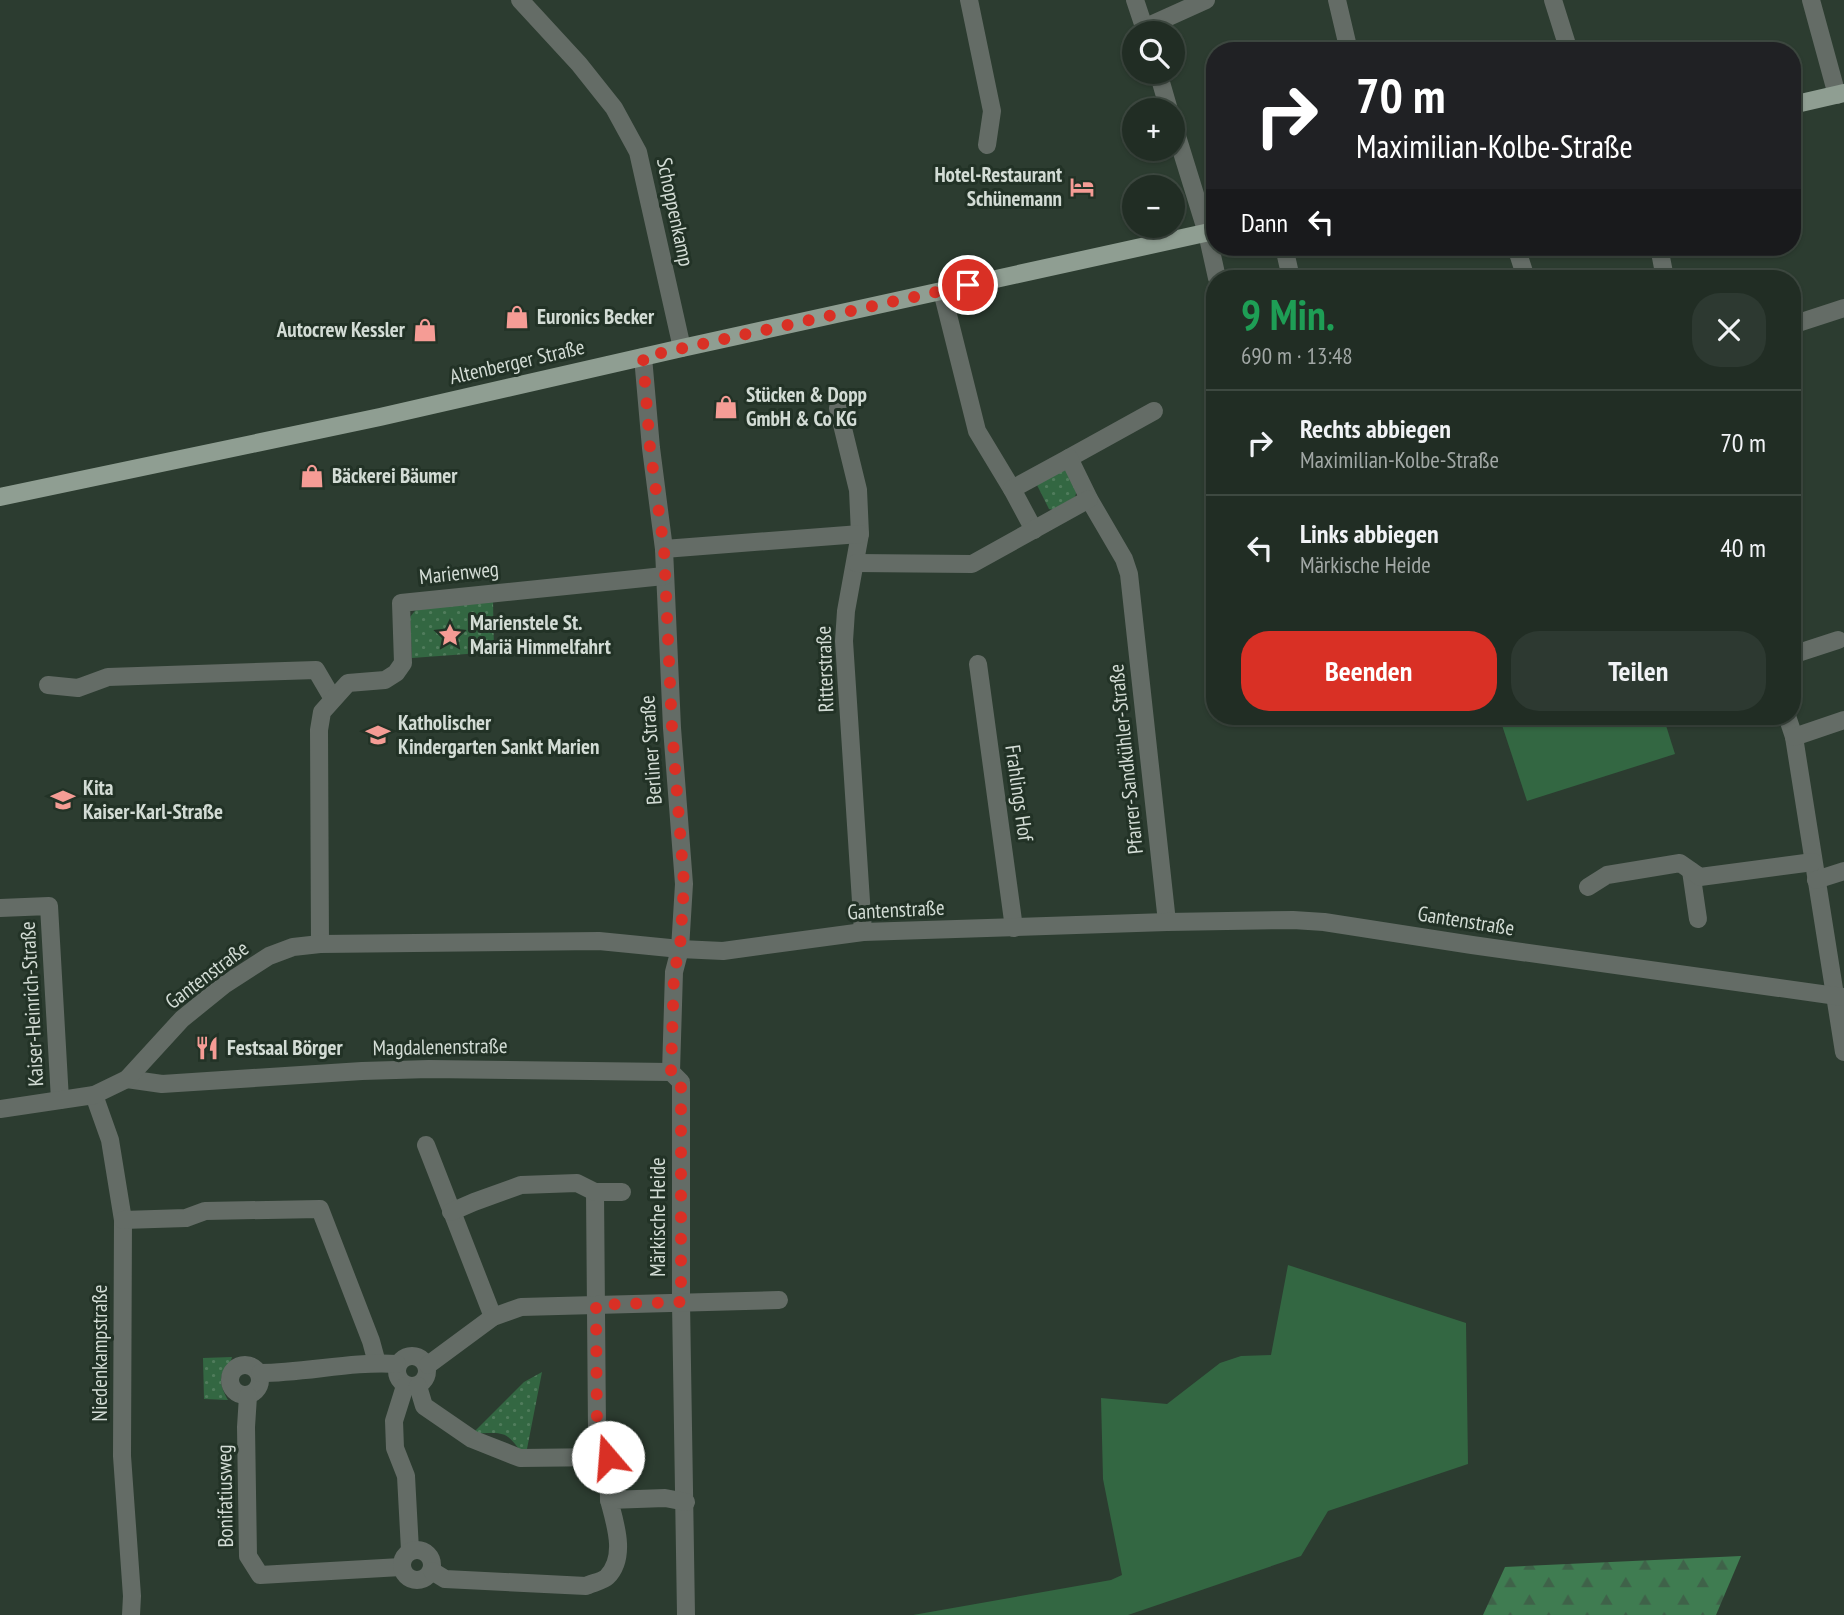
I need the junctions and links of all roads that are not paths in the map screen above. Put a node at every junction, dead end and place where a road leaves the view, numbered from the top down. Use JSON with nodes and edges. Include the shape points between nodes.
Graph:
{"nodes":[{"id":1,"x":520,"y":0,"type":"edge"},
{"id":2,"x":969,"y":0,"type":"edge"},
{"id":3,"x":1135,"y":0,"type":"edge"},
{"id":4,"x":1206,"y":0,"type":"edge"},
{"id":5,"x":1337,"y":0,"type":"edge"},
{"id":6,"x":1553,"y":0,"type":"edge"},
{"id":7,"x":1811,"y":0,"type":"edge"},
{"id":8,"x":1142,"y":21,"type":"edge"},
{"id":9,"x":1165,"y":21,"type":"edge"},
{"id":10,"x":1347,"y":42,"type":"edge"},
{"id":11,"x":1566,"y":42,"type":"edge"},
{"id":12,"x":1840,"y":94,"type":"edge"},
{"id":13,"x":1801,"y":103,"type":"edge"},
{"id":14,"x":987,"y":145,"type":"dead end"},
{"id":15,"x":1185,"y":157,"type":"edge"},
{"id":16,"x":1206,"y":218,"type":"edge"},
{"id":17,"x":1206,"y":233,"type":"edge"},
{"id":18,"x":942,"y":290,"type":"junction"},
{"id":19,"x":1844,"y":308,"type":"edge"},
{"id":20,"x":1801,"y":322,"type":"edge"},
{"id":21,"x":682,"y":348,"type":"junction"},
{"id":22,"x":643,"y":357,"type":"junction"},
{"id":23,"x":838,"y":408,"type":"dead end"},
{"id":24,"x":1154,"y":411,"type":"dead end"},
{"id":25,"x":1069,"y":458,"type":"junction"},
{"id":26,"x":1012,"y":489,"type":"junction"},
{"id":27,"x":0,"y":496,"type":"edge"},
{"id":28,"x":1089,"y":499,"type":"junction"},
{"id":29,"x":1034,"y":530,"type":"junction"},
{"id":30,"x":860,"y":534,"type":"junction"},
{"id":31,"x":664,"y":549,"type":"junction"},
{"id":32,"x":856,"y":563,"type":"junction"},
{"id":33,"x":664,"y":576,"type":"junction"},
{"id":34,"x":1838,"y":640,"type":"dead end"},
{"id":35,"x":1801,"y":652,"type":"edge"},
{"id":36,"x":978,"y":664,"type":"dead end"},
{"id":37,"x":48,"y":685,"type":"dead end"},
{"id":38,"x":333,"y":699,"type":"junction"},
{"id":39,"x":1844,"y":720,"type":"edge"},
{"id":40,"x":1790,"y":725,"type":"edge"},
{"id":41,"x":1794,"y":737,"type":"junction"},
{"id":42,"x":1813,"y":862,"type":"junction"},
{"id":43,"x":1691,"y":871,"type":"junction"},
{"id":44,"x":1844,"y":871,"type":"edge"},
{"id":45,"x":1816,"y":880,"type":"junction"},
{"id":46,"x":1588,"y":887,"type":"dead end"},
{"id":47,"x":0,"y":908,"type":"edge"},
{"id":48,"x":1698,"y":919,"type":"dead end"},
{"id":49,"x":1167,"y":922,"type":"junction"},
{"id":50,"x":1014,"y":928,"type":"junction"},
{"id":51,"x":863,"y":932,"type":"junction"},
{"id":52,"x":320,"y":944,"type":"junction"},
{"id":53,"x":680,"y":948,"type":"junction"},
{"id":54,"x":1840,"y":997,"type":"edge"},
{"id":55,"x":1844,"y":1052,"type":"edge"},
{"id":56,"x":671,"y":1072,"type":"junction"},
{"id":57,"x":127,"y":1079,"type":"junction"},
{"id":58,"x":94,"y":1095,"type":"junction"},
{"id":59,"x":61,"y":1100,"type":"junction"},
{"id":60,"x":0,"y":1109,"type":"edge"},
{"id":61,"x":426,"y":1144,"type":"dead end"},
{"id":62,"x":595,"y":1192,"type":"junction"},
{"id":63,"x":622,"y":1192,"type":"dead end"},
{"id":64,"x":451,"y":1212,"type":"junction"},
{"id":65,"x":123,"y":1220,"type":"junction"},
{"id":66,"x":779,"y":1300,"type":"dead end"},
{"id":67,"x":681,"y":1302,"type":"junction"},
{"id":68,"x":596,"y":1305,"type":"junction"},
{"id":69,"x":493,"y":1317,"type":"junction"},
{"id":70,"x":377,"y":1363,"type":"junction"},
{"id":71,"x":397,"y":1364,"type":"junction"},
{"id":72,"x":428,"y":1365,"type":"junction"},
{"id":73,"x":260,"y":1373,"type":"junction"},
{"id":74,"x":412,"y":1386,"type":"junction"},
{"id":75,"x":247,"y":1396,"type":"junction"},
{"id":76,"x":608,"y":1457,"type":"junction"},
{"id":77,"x":609,"y":1500,"type":"junction"},
{"id":78,"x":685,"y":1502,"type":"junction"},
{"id":79,"x":410,"y":1550,"type":"junction"},
{"id":80,"x":401,"y":1567,"type":"junction"},
{"id":81,"x":432,"y":1571,"type":"junction"},
{"id":82,"x":131,"y":1615,"type":"edge"},
{"id":83,"x":687,"y":1615,"type":"edge"}],
"edges":[{"from":1,"to":21,"type":"street","name":"Schoppenkamp","via":[[614,108],[638,152]]},
{"from":2,"to":14,"type":"street","via":[[992,111]]},
{"from":3,"to":8,"type":"street"},
{"from":4,"to":9,"type":"street"},
{"from":5,"to":10,"type":"street"},
{"from":6,"to":11,"type":"street"},
{"from":7,"to":12,"type":"street"},
{"from":12,"to":13,"type":"main road"},
{"from":15,"to":16,"type":"street"},
{"from":17,"to":18,"type":"main road","name":"Altenberger Straße"},
{"from":18,"to":21,"type":"main road","name":"Altenberger Straße"},
{"from":18,"to":26,"type":"street","via":[[977,431]]},
{"from":19,"to":20,"type":"street"},
{"from":21,"to":22,"type":"main road","name":"Altenberger Straße"},
{"from":22,"to":27,"type":"main road","name":"Altenberger Straße"},
{"from":22,"to":31,"type":"street","name":"Berliner Straße"},
{"from":23,"to":30,"type":"street","name":"Ritterstraße","via":[[858,491]]},
{"from":24,"to":25,"type":"street"},
{"from":25,"to":26,"type":"street"},
{"from":25,"to":28,"type":"street","name":"Pfarrer-Sandkühler-Straße"},
{"from":26,"to":29,"type":"street"},
{"from":28,"to":29,"type":"street"},
{"from":28,"to":49,"type":"street","name":"Pfarrer-Sandkühler-Straße","via":[[1129,574]]},
{"from":29,"to":32,"type":"street","via":[[972,565]]},
{"from":30,"to":31,"type":"street"},
{"from":30,"to":32,"type":"street","name":"Ritterstraße"},
{"from":31,"to":33,"type":"street","name":"Berliner Straße"},
{"from":32,"to":51,"type":"street","name":"Ritterstraße","via":[[844,641]]},
{"from":33,"to":38,"type":"street","name":"Marienweg","via":[[401,603],[403,663],[396,673],[385,680],[348,683]]},
{"from":33,"to":53,"type":"street","name":"Berliner Straße","via":[[684,884]]},
{"from":34,"to":35,"type":"street"},
{"from":36,"to":50,"type":"street","name":"Frahlings Hof"},
{"from":37,"to":38,"type":"street","via":[[78,688],[108,677],[316,670]]},
{"from":38,"to":52,"type":"street","via":[[322,712],[319,730]]},
{"from":39,"to":41,"type":"street"},
{"from":40,"to":41,"type":"street"},
{"from":41,"to":42,"type":"street"},
{"from":42,"to":43,"type":"street","via":[[1700,877]]},
{"from":42,"to":45,"type":"street"},
{"from":43,"to":46,"type":"street","via":[[1680,863],[1607,875]]},
{"from":43,"to":48,"type":"street"},
{"from":44,"to":45,"type":"street"},
{"from":45,"to":54,"type":"street"},
{"from":47,"to":59,"type":"street","name":"Kaiser-Heinrich-Straße","via":[[49,906]]},
{"from":49,"to":50,"type":"street","name":"Gantenstraße"},
{"from":49,"to":54,"type":"street","name":"Gantenstraße","via":[[1324,922]]},
{"from":50,"to":51,"type":"street","name":"Gantenstraße"},
{"from":51,"to":53,"type":"street","name":"Gantenstraße","via":[[723,951]]},
{"from":52,"to":53,"type":"street","name":"Gantenstraße","via":[[599,940]]},
{"from":52,"to":57,"type":"street","name":"Gantenstraße","via":[[269,956],[224,985],[183,1019]]},
{"from":53,"to":56,"type":"street","name":"Märkische Heide","via":[[674,972]]},
{"from":54,"to":55,"type":"street"},
{"from":56,"to":57,"type":"street","name":"Magdalenenstraße","via":[[429,1069],[162,1084]]},
{"from":56,"to":67,"type":"street","name":"Märkische Heide","via":[[681,1082]]},
{"from":57,"to":58,"type":"street","name":"Gantenstraße"},
{"from":58,"to":59,"type":"street","name":"Gantenstraße"},
{"from":58,"to":65,"type":"street","name":"Niedenkampstraße","via":[[110,1140]]},
{"from":59,"to":60,"type":"street","name":"Gantenstraße"},
{"from":61,"to":64,"type":"street"},
{"from":62,"to":63,"type":"street"},
{"from":62,"to":64,"type":"street","via":[[577,1183],[521,1185]]},
{"from":62,"to":68,"type":"street"},
{"from":64,"to":69,"type":"street"},
{"from":65,"to":70,"type":"street","via":[[186,1218],[205,1211],[320,1209]]},
{"from":65,"to":82,"type":"street","name":"Niedenkampstraße","via":[[122,1456]]},
{"from":66,"to":67,"type":"street"},
{"from":67,"to":68,"type":"street"},
{"from":67,"to":78,"type":"street","name":"Märkische Heide"},
{"from":68,"to":69,"type":"street","via":[[520,1307]]},
{"from":68,"to":76,"type":"street","via":[[597,1430]]},
{"from":69,"to":72,"type":"street"},
{"from":70,"to":71,"type":"street"},
{"from":70,"to":73,"type":"street"},
{"from":71,"to":72,"type":"street","via":[[407,1355],[419,1356]]},
{"from":71,"to":74,"type":"street","via":[[397,1376]]},
{"from":72,"to":74,"type":"street","via":[[427,1378]]},
{"from":73,"to":75,"type":"street","name":"Bonifatiusweg","via":[[260,1386]]},
{"from":73,"to":75,"type":"street","via":[[250,1365],[238,1365],[230,1374],[230,1387],[239,1396]]},
{"from":74,"to":76,"type":"street","via":[[424,1406],[472,1439],[520,1458]]},
{"from":74,"to":79,"type":"street","via":[[394,1421],[395,1448],[406,1476]]},
{"from":75,"to":80,"type":"street","name":"Bonifatiusweg","via":[[248,1556],[260,1575]]},
{"from":76,"to":77,"type":"street"},
{"from":77,"to":78,"type":"street"},
{"from":77,"to":81,"type":"street","via":[[618,1529],[617,1560],[607,1578],[586,1586],[445,1578]]},
{"from":78,"to":83,"type":"street","name":"Märkische Heide"},
{"from":79,"to":80,"type":"street"},
{"from":79,"to":81,"type":"street","via":[[423,1550],[432,1559]]},
{"from":80,"to":81,"type":"street","via":[[410,1580],[423,1580]]}]}
